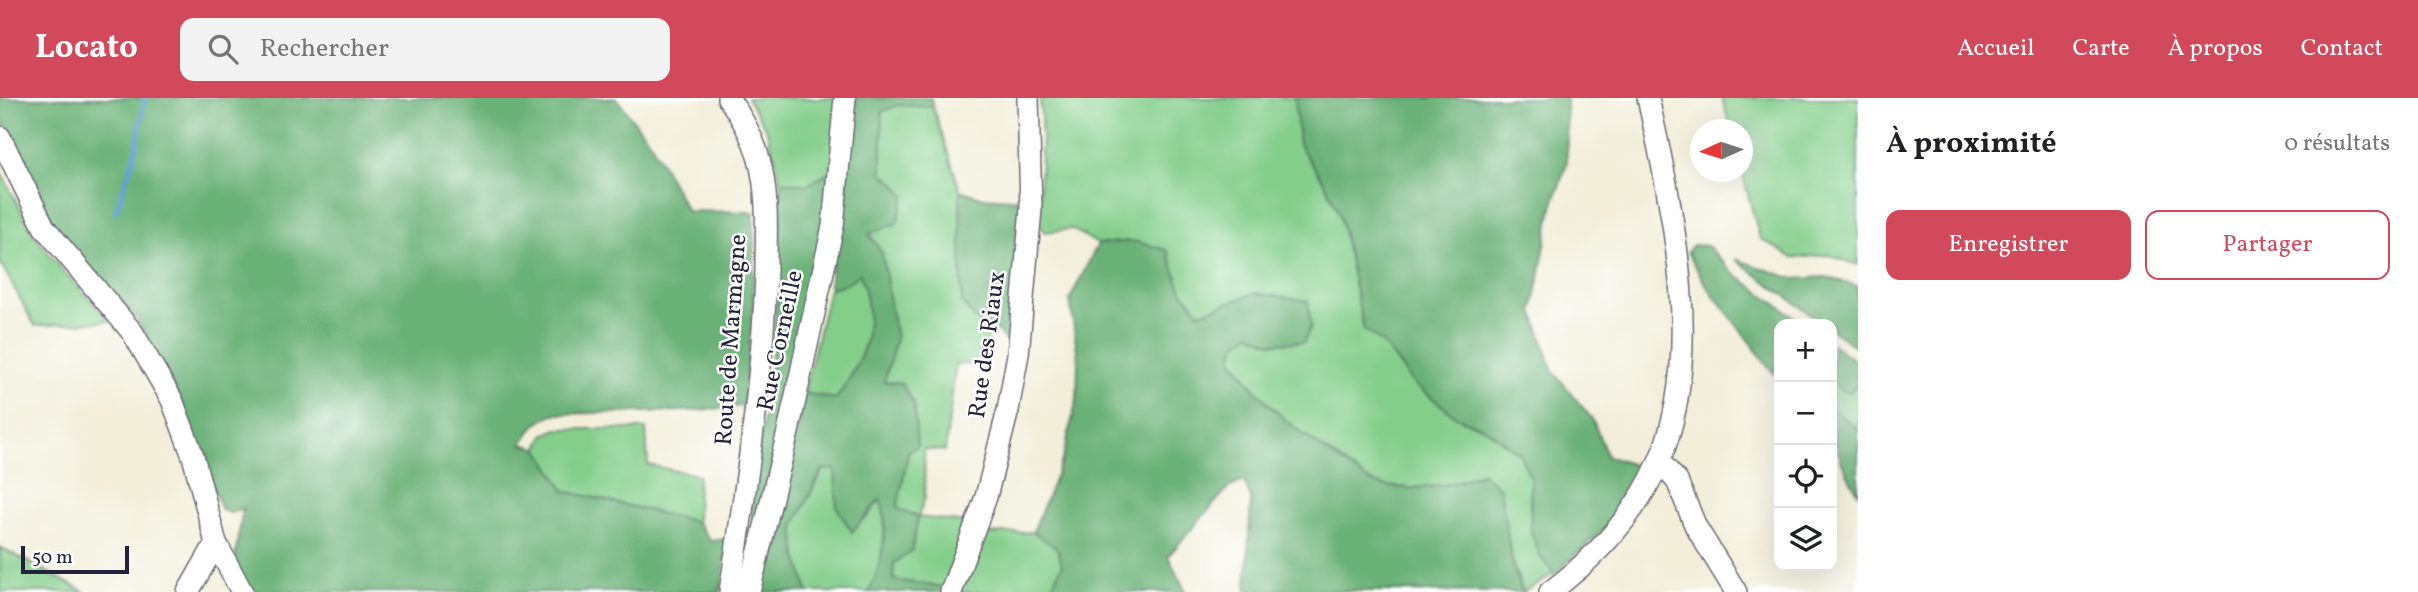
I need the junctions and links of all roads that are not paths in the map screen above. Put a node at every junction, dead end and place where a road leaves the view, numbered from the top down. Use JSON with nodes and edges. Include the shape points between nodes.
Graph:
{"nodes":[{"id":1,"x":728,"y":98,"type":"edge"},
{"id":2,"x":845,"y":98,"type":"edge"},
{"id":3,"x":1028,"y":98,"type":"edge"},
{"id":4,"x":1648,"y":98,"type":"edge"},
{"id":5,"x":0,"y":137,"type":"edge"},
{"id":6,"x":1659,"y":461,"type":"junction"},
{"id":7,"x":216,"y":543,"type":"junction"},
{"id":8,"x":188,"y":592,"type":"edge"},
{"id":9,"x":242,"y":592,"type":"edge"},
{"id":10,"x":730,"y":592,"type":"edge"},
{"id":11,"x":749,"y":592,"type":"edge"},
{"id":12,"x":951,"y":592,"type":"edge"},
{"id":13,"x":1550,"y":592,"type":"edge"},
{"id":14,"x":1736,"y":592,"type":"edge"}],
"edges":[{"from":1,"to":10,"type":"street","name":"Route de Marmagne","via":[[759,160],[766,198],[760,370]]},
{"from":2,"to":11,"type":"street","name":"Rue Corneille","via":[[833,226]]},
{"from":3,"to":12,"type":"street","name":"Rue des Riaux","via":[[1031,209],[1018,354],[986,497]]},
{"from":4,"to":6,"type":"street","via":[[1675,223],[1681,310],[1670,426]]},
{"from":5,"to":7,"type":"street","via":[[44,227],[133,333],[172,401],[193,456]]},
{"from":6,"to":13,"type":"street","via":[[1650,482],[1604,545]]},
{"from":6,"to":14,"type":"street","via":[[1677,481],[1696,527]]},
{"from":7,"to":8,"type":"street"},
{"from":7,"to":9,"type":"street"}]}
